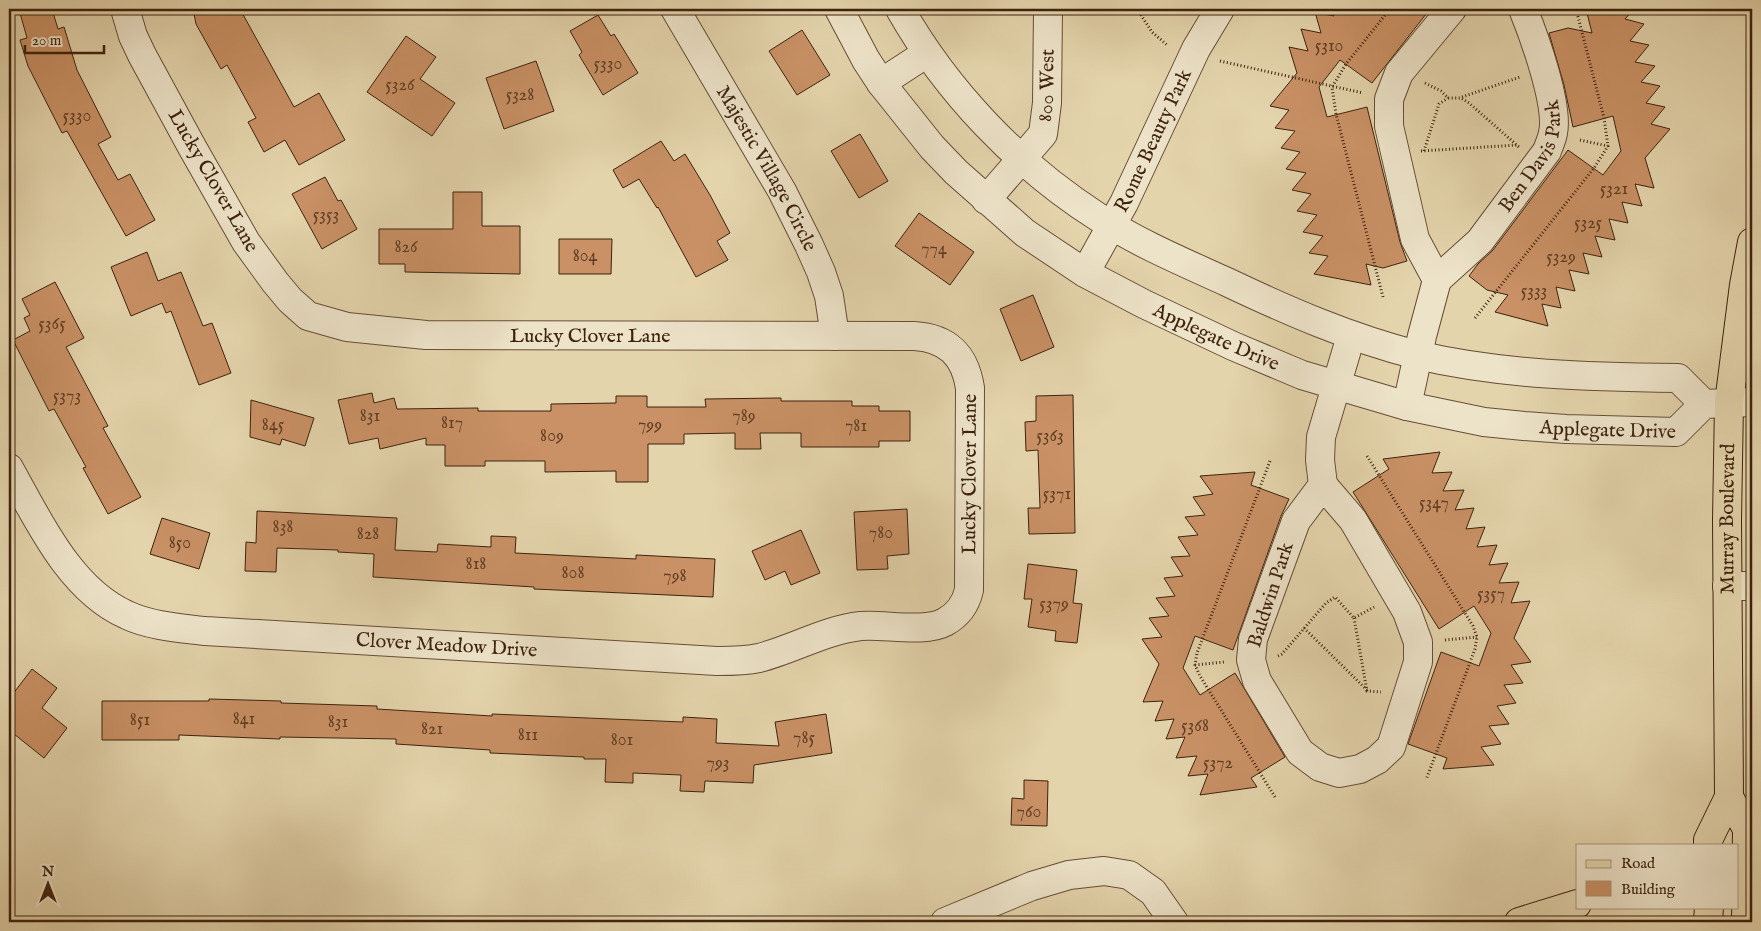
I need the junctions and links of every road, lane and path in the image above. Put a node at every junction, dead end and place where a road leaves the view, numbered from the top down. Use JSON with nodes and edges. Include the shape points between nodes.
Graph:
{"nodes":[{"id":1,"x":125,"y":9,"type":"edge"},
{"id":2,"x":675,"y":9,"type":"edge"},
{"id":3,"x":839,"y":9,"type":"edge"},
{"id":4,"x":900,"y":9,"type":"edge"},
{"id":5,"x":1048,"y":9,"type":"edge"},
{"id":6,"x":1138,"y":9,"type":"edge"},
{"id":7,"x":1220,"y":9,"type":"edge"},
{"id":8,"x":1390,"y":9,"type":"edge"},
{"id":9,"x":1452,"y":9,"type":"edge"},
{"id":10,"x":1523,"y":9,"type":"edge"},
{"id":11,"x":1171,"y":47,"type":"dead end"},
{"id":12,"x":927,"y":53,"type":"junction"},
{"id":13,"x":1211,"y":59,"type":"dead end"},
{"id":14,"x":1543,"y":69,"type":"junction"},
{"id":15,"x":1402,"y":70,"type":"junction"},
{"id":16,"x":881,"y":83,"type":"junction"},
{"id":17,"x":1332,"y":87,"type":"junction"},
{"id":18,"x":1368,"y":94,"type":"dead end"},
{"id":19,"x":1448,"y":98,"type":"junction"},
{"id":20,"x":1461,"y":98,"type":"junction"},
{"id":21,"x":1572,"y":138,"type":"dead end"},
{"id":22,"x":1517,"y":145,"type":"junction"},
{"id":23,"x":1608,"y":146,"type":"dead end"},
{"id":24,"x":1424,"y":151,"type":"junction"},
{"id":25,"x":1396,"y":153,"type":"junction"},
{"id":26,"x":1021,"y":160,"type":"junction"},
{"id":27,"x":1538,"y":164,"type":"junction"},
{"id":28,"x":986,"y":200,"type":"junction"},
{"id":29,"x":1112,"y":225,"type":"junction"},
{"id":30,"x":1752,"y":242,"type":"edge"},
{"id":31,"x":1085,"y":273,"type":"junction"},
{"id":32,"x":1437,"y":280,"type":"junction"},
{"id":33,"x":1383,"y":297,"type":"dead end"},
{"id":34,"x":835,"y":336,"type":"junction"},
{"id":35,"x":1351,"y":336,"type":"junction"},
{"id":36,"x":1418,"y":355,"type":"junction"},
{"id":37,"x":1335,"y":386,"type":"junction"},
{"id":38,"x":1729,"y":403,"type":"edge"},
{"id":39,"x":1407,"y":406,"type":"junction"},
{"id":40,"x":9,"y":468,"type":"edge"},
{"id":41,"x":1322,"y":484,"type":"junction"},
{"id":42,"x":1740,"y":586,"type":"edge"},
{"id":43,"x":1397,"y":595,"type":"junction"},
{"id":44,"x":952,"y":617,"type":"joint"},
{"id":45,"x":1354,"y":618,"type":"junction"},
{"id":46,"x":1304,"y":628,"type":"junction"},
{"id":47,"x":1477,"y":637,"type":"dead end"},
{"id":48,"x":1440,"y":641,"type":"dead end"},
{"id":49,"x":1275,"y":657,"type":"dead end"},
{"id":50,"x":1233,"y":662,"type":"dead end"},
{"id":51,"x":1195,"y":665,"type":"dead end"},
{"id":52,"x":1368,"y":691,"type":"junction"},
{"id":53,"x":1408,"y":694,"type":"junction"},
{"id":54,"x":1729,"y":797,"type":"junction"},
{"id":55,"x":1750,"y":829,"type":"edge"},
{"id":56,"x":1707,"y":843,"type":"edge"},
{"id":57,"x":1745,"y":886,"type":"edge"},
{"id":58,"x":1576,"y":904,"type":"edge"},
{"id":59,"x":1708,"y":908,"type":"edge"},
{"id":60,"x":946,"y":922,"type":"edge"},
{"id":61,"x":1174,"y":922,"type":"edge"},
{"id":62,"x":1519,"y":922,"type":"edge"},
{"id":63,"x":1708,"y":922,"type":"edge"},
{"id":64,"x":1746,"y":922,"type":"edge"}],
"edges":[{"from":1,"to":34,"type":"street","name":"Lucky Clover Lane","via":[[142,55],[233,220],[274,282],[308,316],[363,329],[436,336]]},
{"from":2,"to":34,"type":"street","name":"Majestic Village Circle","via":[[782,191],[809,246],[829,296]]},
{"from":3,"to":16,"type":"street","name":"Applegate Drive"},
{"from":4,"to":12,"type":"street","name":"Applegate Drive"},
{"from":5,"to":26,"type":"street","name":"800 West","via":[[1047,103],[1043,134]]},
{"from":6,"to":11,"type":"path","via":[[1152,32]]},
{"from":7,"to":29,"type":"street","name":"Rome Beauty Park","via":[[1196,49]]},
{"from":8,"to":17,"type":"path"},
{"from":9,"to":15,"type":"street"},
{"from":10,"to":14,"type":"street","name":"Ben Davis Park"},
{"from":12,"to":16,"type":"street"},
{"from":12,"to":26,"type":"street","name":"Applegate Drive","via":[[962,98]]},
{"from":13,"to":17,"type":"path"},
{"from":14,"to":20,"type":"path"},
{"from":14,"to":27,"type":"street","name":"Ben Davis Park","via":[[1552,102],[1554,131]]},
{"from":15,"to":19,"type":"path"},
{"from":15,"to":25,"type":"street","via":[[1389,99],[1389,126]]},
{"from":16,"to":28,"type":"street","name":"Applegate Drive","via":[[932,147]]},
{"from":17,"to":18,"type":"path"},
{"from":17,"to":33,"type":"path"},
{"from":19,"to":20,"type":"path"},
{"from":19,"to":24,"type":"path","via":[[1439,104]]},
{"from":20,"to":22,"type":"path"},
{"from":21,"to":23,"type":"path"},
{"from":22,"to":24,"type":"path"},
{"from":22,"to":27,"type":"path"},
{"from":24,"to":25,"type":"path"},
{"from":25,"to":32,"type":"street","via":[[1415,239]]},
{"from":26,"to":28,"type":"street","name":"800 West"},
{"from":26,"to":29,"type":"street","name":"Applegate Drive"},
{"from":27,"to":32,"type":"street","name":"Ben Davis Park","via":[[1480,241]]},
{"from":28,"to":31,"type":"street","name":"Applegate Drive","via":[[1025,233]]},
{"from":29,"to":31,"type":"street","name":"Rome Beauty Park"},
{"from":29,"to":35,"type":"street","name":"Applegate Drive","via":[[1264,300]]},
{"from":30,"to":38,"type":"main road","name":"Murray Boulevard"},
{"from":31,"to":37,"type":"street","name":"Applegate Drive","via":[[1233,346]]},
{"from":32,"to":36,"type":"street"},
{"from":34,"to":44,"type":"street","name":"Lucky Clover Lane","via":[[936,339],[955,353],[965,369],[970,388],[970,581],[964,605]]},
{"from":35,"to":36,"type":"street","name":"Applegate Drive"},
{"from":35,"to":37,"type":"street"},
{"from":36,"to":38,"type":"street","name":"Applegate Drive","via":[[1464,364],[1571,376],[1678,378]]},
{"from":36,"to":39,"type":"street"},
{"from":37,"to":39,"type":"street","name":"Applegate Drive"},
{"from":37,"to":41,"type":"street","via":[[1321,437]]},
{"from":38,"to":39,"type":"street","name":"Applegate Drive","via":[[1676,432],[1524,426],[1484,422]]},
{"from":38,"to":42,"type":"main road","name":"Murray Boulevard"},
{"from":40,"to":44,"type":"street","name":"Clover Meadow Drive","via":[[48,537],[104,603],[128,616],[180,628],[743,661],[771,655],[817,636],[847,628],[938,625]]},
{"from":41,"to":43,"type":"street","name":"Baldwin Park","via":[[1353,520]]},
{"from":41,"to":53,"type":"street","name":"Baldwin Park","via":[[1296,520],[1253,638],[1251,660],[1257,682],[1300,752],[1320,767],[1339,773],[1360,769],[1391,747]]},
{"from":42,"to":54,"type":"main road","name":"Murray Boulevard"},
{"from":43,"to":45,"type":"path"},
{"from":43,"to":53,"type":"street","name":"Baldwin Park","via":[[1418,642],[1418,662]]},
{"from":45,"to":46,"type":"path","via":[[1335,597]]},
{"from":45,"to":52,"type":"path"},
{"from":46,"to":49,"type":"path","via":[[1282,654]]},
{"from":46,"to":52,"type":"path"},
{"from":47,"to":48,"type":"path"},
{"from":50,"to":51,"type":"path"},
{"from":52,"to":53,"type":"path"},
{"from":54,"to":55,"type":"main road","name":"Murray Boulevard"},
{"from":54,"to":56,"type":"main road","name":"Murray Boulevard"},
{"from":55,"to":56,"type":"main road"},
{"from":55,"to":57,"type":"main road","name":"Murray Boulevard"},
{"from":57,"to":64,"type":"main road","name":"Murray Boulevard"},
{"from":58,"to":62,"type":"main road"},
{"from":59,"to":63,"type":"main road"},
{"from":60,"to":61,"type":"street","via":[[1032,886],[1069,875],[1104,872],[1129,875],[1153,892]]}]}
